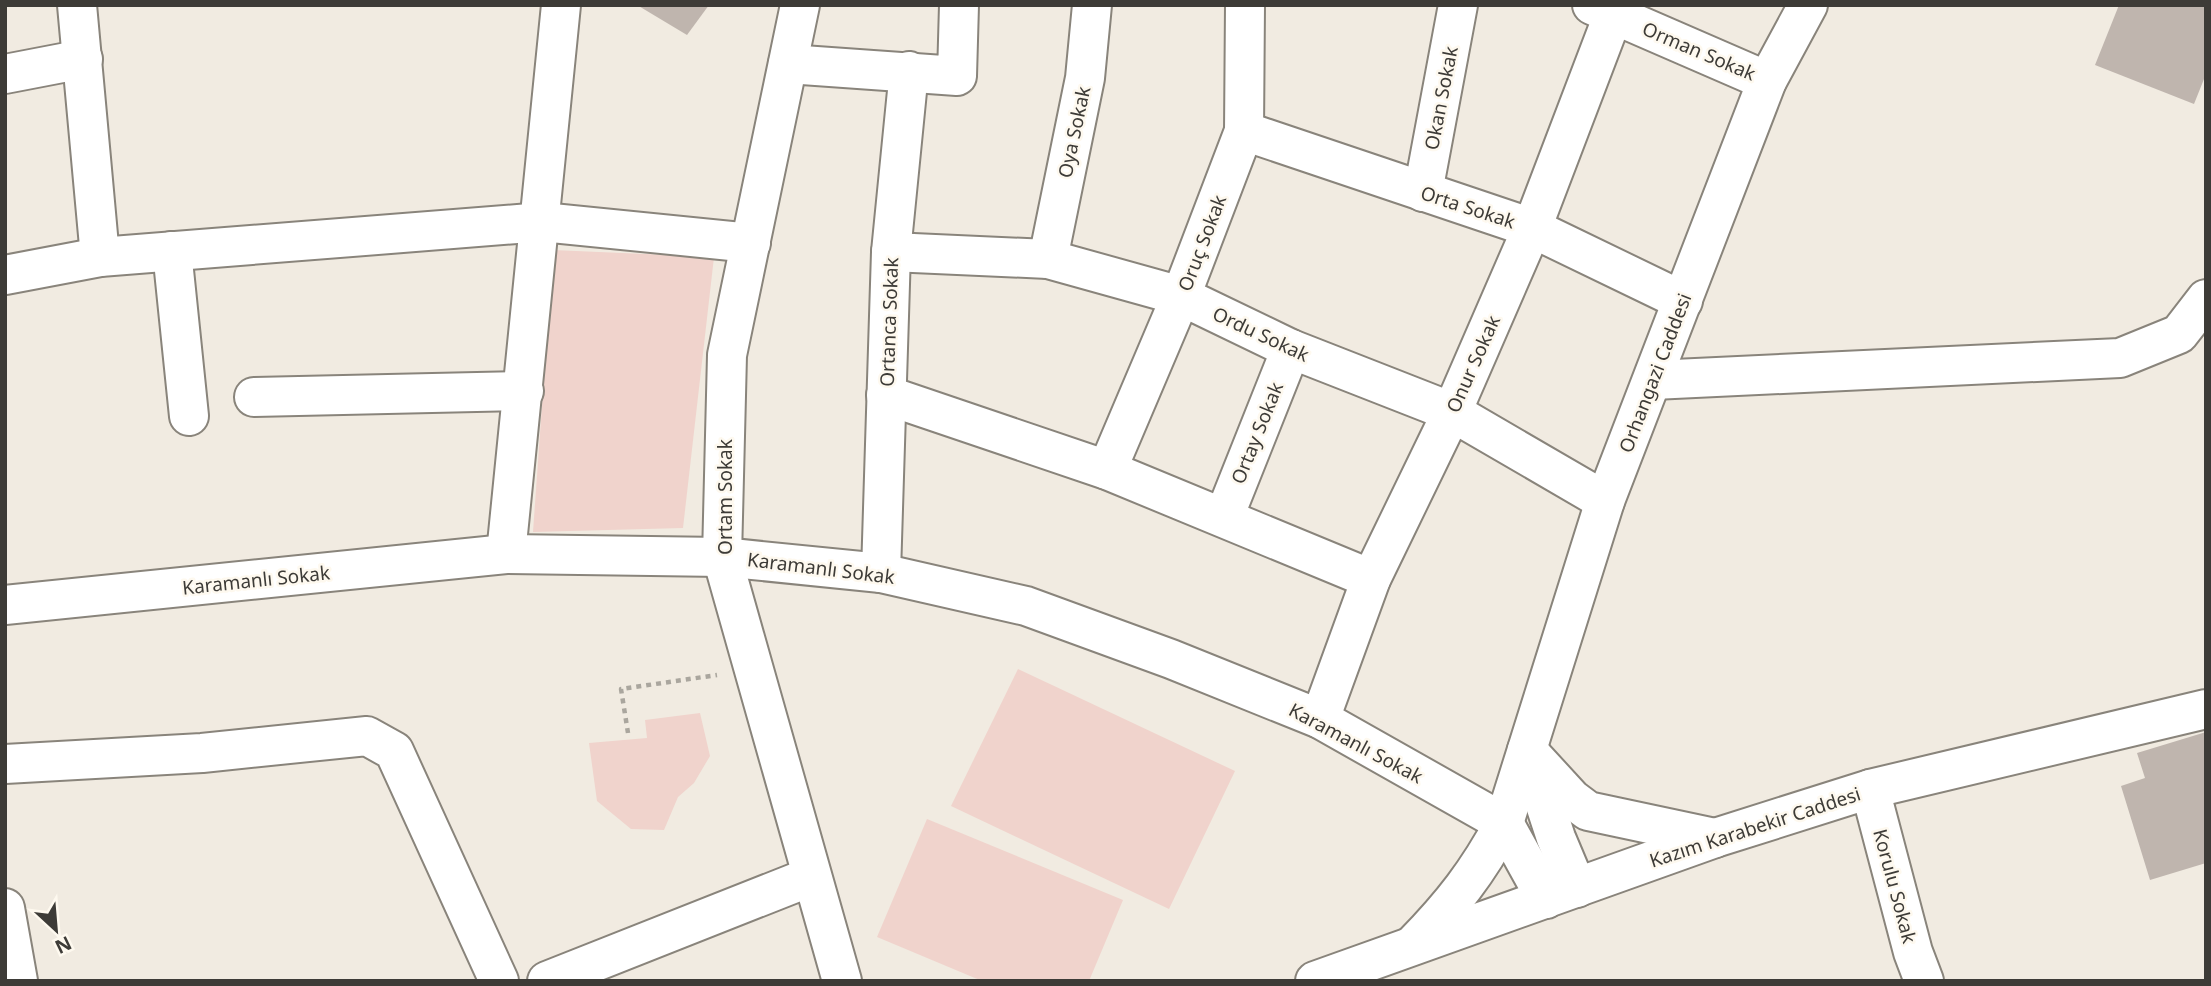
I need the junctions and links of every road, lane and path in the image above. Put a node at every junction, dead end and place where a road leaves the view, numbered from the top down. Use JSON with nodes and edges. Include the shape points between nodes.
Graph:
{"nodes":[{"id":1,"x":77,"y":5,"type":"edge"},
{"id":2,"x":561,"y":5,"type":"edge"},
{"id":3,"x":800,"y":5,"type":"edge"},
{"id":4,"x":959,"y":5,"type":"edge"},
{"id":5,"x":1092,"y":5,"type":"edge"},
{"id":6,"x":1245,"y":5,"type":"edge"},
{"id":7,"x":1458,"y":5,"type":"edge"},
{"id":8,"x":1808,"y":5,"type":"edge"},
{"id":9,"x":1607,"y":9,"type":"edge"},
{"id":10,"x":83,"y":59,"type":"junction"},
{"id":11,"x":788,"y":64,"type":"junction"},
{"id":12,"x":909,"y":71,"type":"junction"},
{"id":13,"x":5,"y":74,"type":"edge"},
{"id":14,"x":1767,"y":80,"type":"junction"},
{"id":15,"x":1244,"y":131,"type":"junction"},
{"id":16,"x":1423,"y":192,"type":"junction"},
{"id":17,"x":542,"y":222,"type":"junction"},
{"id":18,"x":1532,"y":228,"type":"junction"},
{"id":19,"x":751,"y":243,"type":"junction"},
{"id":20,"x":172,"y":251,"type":"junction"},
{"id":21,"x":891,"y":252,"type":"junction"},
{"id":22,"x":100,"y":257,"type":"junction"},
{"id":23,"x":1048,"y":258,"type":"junction"},
{"id":24,"x":5,"y":275,"type":"edge"},
{"id":25,"x":1181,"y":296,"type":"junction"},
{"id":26,"x":2206,"y":299,"type":"edge"},
{"id":27,"x":1684,"y":301,"type":"junction"},
{"id":28,"x":1291,"y":349,"type":"junction"},
{"id":29,"x":1653,"y":380,"type":"junction"},
{"id":30,"x":524,"y":391,"type":"junction"},
{"id":31,"x":886,"y":395,"type":"junction"},
{"id":32,"x":254,"y":397,"type":"dead end"},
{"id":33,"x":1452,"y":412,"type":"junction"},
{"id":34,"x":189,"y":416,"type":"dead end"},
{"id":35,"x":1107,"y":470,"type":"junction"},
{"id":36,"x":1605,"y":501,"type":"junction"},
{"id":37,"x":1224,"y":517,"type":"junction"},
{"id":38,"x":506,"y":554,"type":"junction"},
{"id":39,"x":722,"y":556,"type":"junction"},
{"id":40,"x":881,"y":573,"type":"junction"},
{"id":41,"x":1371,"y":579,"type":"junction"},
{"id":42,"x":5,"y":605,"type":"edge"},
{"id":43,"x":752,"y":667,"type":"junction"},
{"id":44,"x":2206,"y":709,"type":"edge"},
{"id":45,"x":1320,"y":719,"type":"junction"},
{"id":46,"x":628,"y":733,"type":"dead end"},
{"id":47,"x":1527,"y":750,"type":"junction"},
{"id":48,"x":5,"y":764,"type":"edge"},
{"id":49,"x":1870,"y":789,"type":"junction"},
{"id":50,"x":1504,"y":823,"type":"junction"},
{"id":51,"x":1715,"y":838,"type":"junction"},
{"id":52,"x":810,"y":877,"type":"junction"},
{"id":53,"x":1561,"y":894,"type":"junction"},
{"id":54,"x":5,"y":908,"type":"edge"},
{"id":55,"x":1413,"y":944,"type":"junction"},
{"id":56,"x":18,"y":981,"type":"edge"},
{"id":57,"x":499,"y":981,"type":"edge"},
{"id":58,"x":547,"y":981,"type":"edge"},
{"id":59,"x":842,"y":981,"type":"edge"},
{"id":60,"x":1315,"y":981,"type":"edge"},
{"id":61,"x":1924,"y":981,"type":"edge"}],
"edges":[{"from":1,"to":10,"type":"street"},
{"from":2,"to":17,"type":"street"},
{"from":3,"to":11,"type":"street","name":"Ortam Sokak"},
{"from":4,"to":12,"type":"street","via":[[957,76]]},
{"from":5,"to":23,"type":"street","name":"Oya Sokak","via":[[1085,78]]},
{"from":6,"to":15,"type":"street","name":"Oruç Sokak"},
{"from":7,"to":16,"type":"street","name":"Okan Sokak"},
{"from":8,"to":14,"type":"street","name":"Orhangazi Caddesi"},
{"from":9,"to":14,"type":"street","name":"Orman Sokak"},
{"from":9,"to":18,"type":"street","name":"Onur Sokak"},
{"from":10,"to":13,"type":"street"},
{"from":10,"to":22,"type":"street"},
{"from":11,"to":12,"type":"street"},
{"from":11,"to":19,"type":"street","name":"Ortam Sokak"},
{"from":12,"to":21,"type":"street","name":"Ortanca Sokak"},
{"from":14,"to":27,"type":"street","name":"Orhangazi Caddesi"},
{"from":15,"to":16,"type":"street","name":"Orta Sokak"},
{"from":15,"to":25,"type":"street","name":"Oruç Sokak"},
{"from":16,"to":18,"type":"street","name":"Orta Sokak"},
{"from":17,"to":19,"type":"street"},
{"from":17,"to":20,"type":"street"},
{"from":17,"to":30,"type":"street"},
{"from":18,"to":27,"type":"street","name":"Orta Sokak"},
{"from":18,"to":33,"type":"street","name":"Onur Sokak"},
{"from":19,"to":39,"type":"street","name":"Ortam Sokak","via":[[727,355]]},
{"from":20,"to":22,"type":"street"},
{"from":20,"to":34,"type":"street"},
{"from":21,"to":23,"type":"street","name":"Ordu Sokak"},
{"from":21,"to":31,"type":"street","name":"Ortanca Sokak"},
{"from":22,"to":24,"type":"street"},
{"from":23,"to":25,"type":"street","name":"Ordu Sokak"},
{"from":25,"to":28,"type":"street","name":"Ordu Sokak"},
{"from":25,"to":35,"type":"street","name":"Oruç Sokak"},
{"from":26,"to":29,"type":"street","via":[[2179,334],[2120,358]]},
{"from":27,"to":29,"type":"street","name":"Orhangazi Caddesi"},
{"from":28,"to":33,"type":"street","name":"Ordu Sokak"},
{"from":28,"to":37,"type":"street","name":"Ortay Sokak"},
{"from":29,"to":36,"type":"street","name":"Orhangazi Caddesi"},
{"from":30,"to":32,"type":"street"},
{"from":30,"to":38,"type":"street"},
{"from":31,"to":35,"type":"street"},
{"from":31,"to":40,"type":"street","name":"Ortanca Sokak"},
{"from":33,"to":36,"type":"street","name":"Ordu Sokak"},
{"from":33,"to":41,"type":"street","name":"Onur Sokak"},
{"from":35,"to":37,"type":"street"},
{"from":36,"to":47,"type":"street","name":"Orhangazi Caddesi"},
{"from":37,"to":41,"type":"street"},
{"from":38,"to":39,"type":"street","name":"Karamanlı Sokak"},
{"from":38,"to":42,"type":"street","name":"Karamanlı Sokak"},
{"from":39,"to":40,"type":"street","name":"Karamanlı Sokak"},
{"from":39,"to":43,"type":"street","name":"Ortam Sokak"},
{"from":40,"to":45,"type":"street","name":"Karamanlı Sokak","via":[[1026,606]]},
{"from":41,"to":45,"type":"street","name":"Onur Sokak"},
{"from":43,"to":46,"type":"path","via":[[621,689]]},
{"from":43,"to":52,"type":"street","name":"Ortam Sokak"},
{"from":44,"to":49,"type":"street","name":"Kazım Karabekir Caddesi"},
{"from":45,"to":50,"type":"street","name":"Karamanlı Sokak"},
{"from":47,"to":50,"type":"street","name":"Orhangazi Caddesi"},
{"from":47,"to":51,"type":"street","via":[[1588,811]]},
{"from":47,"to":53,"type":"street","via":[[1556,838]]},
{"from":48,"to":57,"type":"street","via":[[202,753],[367,736],[394,751]]},
{"from":49,"to":51,"type":"street","name":"Kazım Karabekir Caddesi"},
{"from":49,"to":61,"type":"street","name":"Korulu Sokak"},
{"from":50,"to":53,"type":"street"},
{"from":50,"to":55,"type":"street","name":"Orhangazi Caddesi","via":[[1451,907]]},
{"from":51,"to":53,"type":"street","name":"Kazım Karabekir Caddesi"},
{"from":52,"to":58,"type":"street"},
{"from":52,"to":59,"type":"street","name":"Ortam Sokak"},
{"from":53,"to":55,"type":"street","name":"Kazım Karabekir Caddesi"},
{"from":54,"to":56,"type":"street"},
{"from":55,"to":60,"type":"street","name":"Kazım Karabekir Caddesi"}]}
